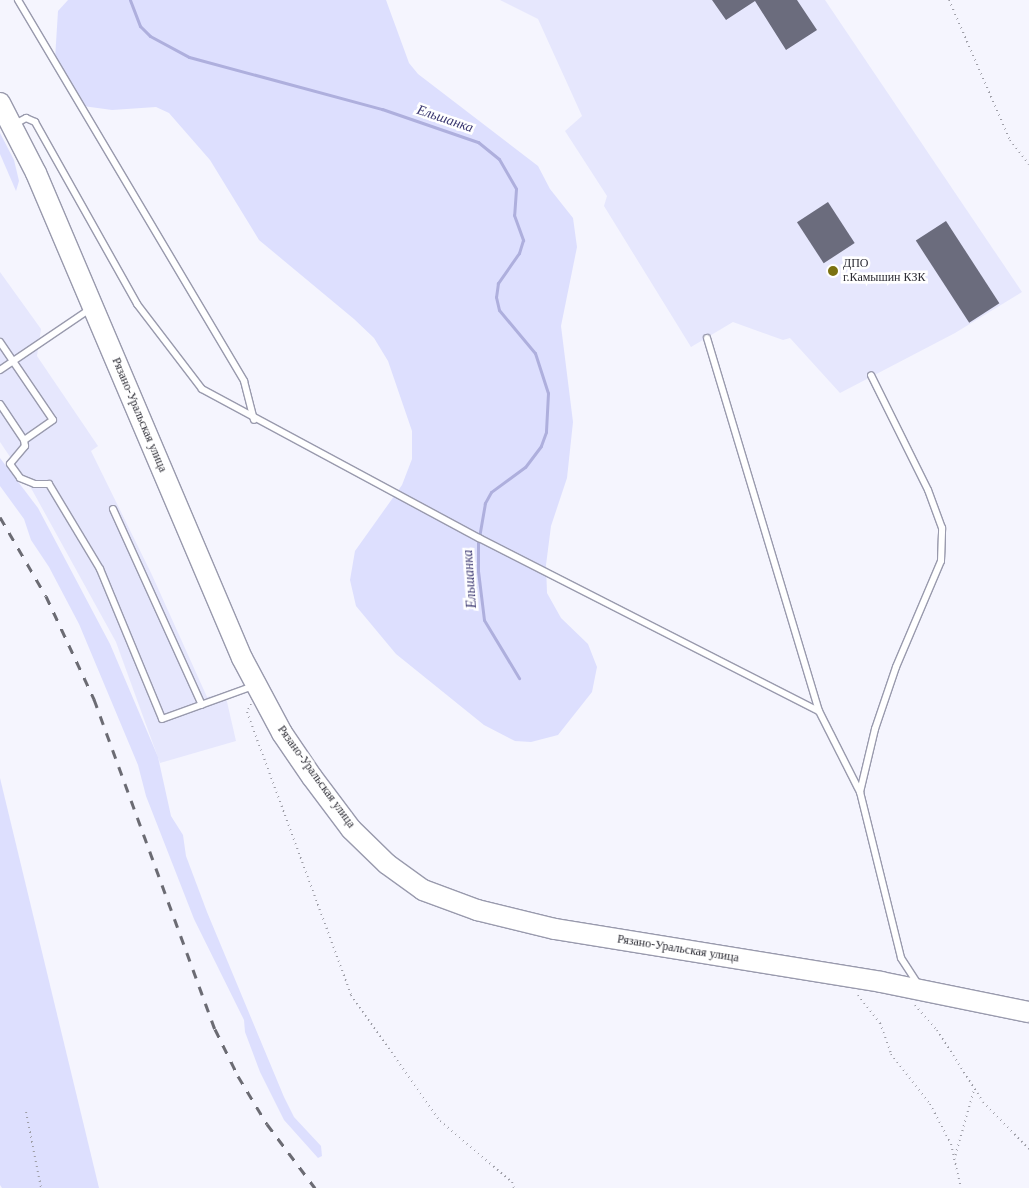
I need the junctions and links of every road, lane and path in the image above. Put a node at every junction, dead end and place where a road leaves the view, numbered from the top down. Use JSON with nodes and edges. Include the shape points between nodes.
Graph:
{"nodes":[{"id":1,"x":18,"y":0,"type":"edge"},
{"id":2,"x":949,"y":0,"type":"edge"},
{"id":3,"x":0,"y":103,"type":"edge"},
{"id":4,"x":12,"y":126,"type":"junction"},
{"id":5,"x":1029,"y":164,"type":"edge"},
{"id":6,"x":93,"y":307,"type":"junction"},
{"id":7,"x":707,"y":338,"type":"dead end"},
{"id":8,"x":0,"y":342,"type":"edge"},
{"id":9,"x":13,"y":361,"type":"junction"},
{"id":10,"x":0,"y":370,"type":"edge"},
{"id":11,"x":872,"y":375,"type":"dead end"},
{"id":12,"x":0,"y":404,"type":"edge"},
{"id":13,"x":254,"y":420,"type":"junction"},
{"id":14,"x":24,"y":440,"type":"junction"},
{"id":15,"x":112,"y":509,"type":"dead end"},
{"id":16,"x":257,"y":687,"type":"junction"},
{"id":17,"x":202,"y":705,"type":"junction"},
{"id":18,"x":819,"y":711,"type":"junction"},
{"id":19,"x":860,"y":792,"type":"junction"},
{"id":20,"x":844,"y":976,"type":"junction"},
{"id":21,"x":898,"y":986,"type":"junction"},
{"id":22,"x":922,"y":991,"type":"junction"},
{"id":23,"x":1029,"y":1012,"type":"edge"},
{"id":24,"x":974,"y":1090,"type":"junction"},
{"id":25,"x":26,"y":1112,"type":"dead end"},
{"id":26,"x":1029,"y":1149,"type":"edge"},
{"id":27,"x":954,"y":1161,"type":"junction"},
{"id":28,"x":41,"y":1188,"type":"edge"},
{"id":29,"x":514,"y":1188,"type":"edge"},
{"id":30,"x":962,"y":1188,"type":"edge"}],
"edges":[{"from":1,"to":13,"type":"lane","via":[[244,381]]},
{"from":2,"to":5,"type":"path","via":[[1010,140]]},
{"from":3,"to":4,"type":"main road","name":"Рязано-Уральская улица"},
{"from":4,"to":6,"type":"main road","name":"Рязано-Уральская улица","via":[[36,173]]},
{"from":4,"to":13,"type":"lane","via":[[26,118],[35,122],[137,304],[202,389]]},
{"from":6,"to":9,"type":"lane"},
{"from":6,"to":16,"type":"main road","name":"Рязано-Уральская улица"},
{"from":7,"to":18,"type":"lane"},
{"from":8,"to":9,"type":"lane"},
{"from":9,"to":10,"type":"lane"},
{"from":9,"to":14,"type":"lane","via":[[53,420]]},
{"from":11,"to":19,"type":"lane","via":[[928,490],[942,528],[941,561],[896,666],[875,729]]},
{"from":12,"to":14,"type":"lane"},
{"from":13,"to":18,"type":"lane"},
{"from":14,"to":17,"type":"lane","via":[[25,446],[10,464],[20,478],[35,484],[49,484],[100,569],[162,718]]},
{"from":15,"to":17,"type":"lane"},
{"from":16,"to":17,"type":"lane"},
{"from":16,"to":20,"type":"main road","name":"Рязано-Уральская улица","via":[[282,733],[351,828],[387,864],[423,890],[477,910],[555,929]]},
{"from":16,"to":29,"type":"path","via":[[247,712],[351,995],[440,1121],[512,1182]]},
{"from":18,"to":19,"type":"lane"},
{"from":19,"to":22,"type":"lane","via":[[901,958]]},
{"from":20,"to":21,"type":"main road","name":"Рязано-Уральская улица"},
{"from":20,"to":27,"type":"path","via":[[880,1023],[891,1054],[930,1104],[951,1144]]},
{"from":21,"to":22,"type":"main road","name":"Рязано-Уральская улица"},
{"from":21,"to":24,"type":"path","via":[[937,1030]]},
{"from":22,"to":23,"type":"main road","name":"Рязано-Уральская улица"},
{"from":24,"to":26,"type":"path"},
{"from":24,"to":27,"type":"path"},
{"from":25,"to":28,"type":"path"},
{"from":27,"to":30,"type":"path"}]}
